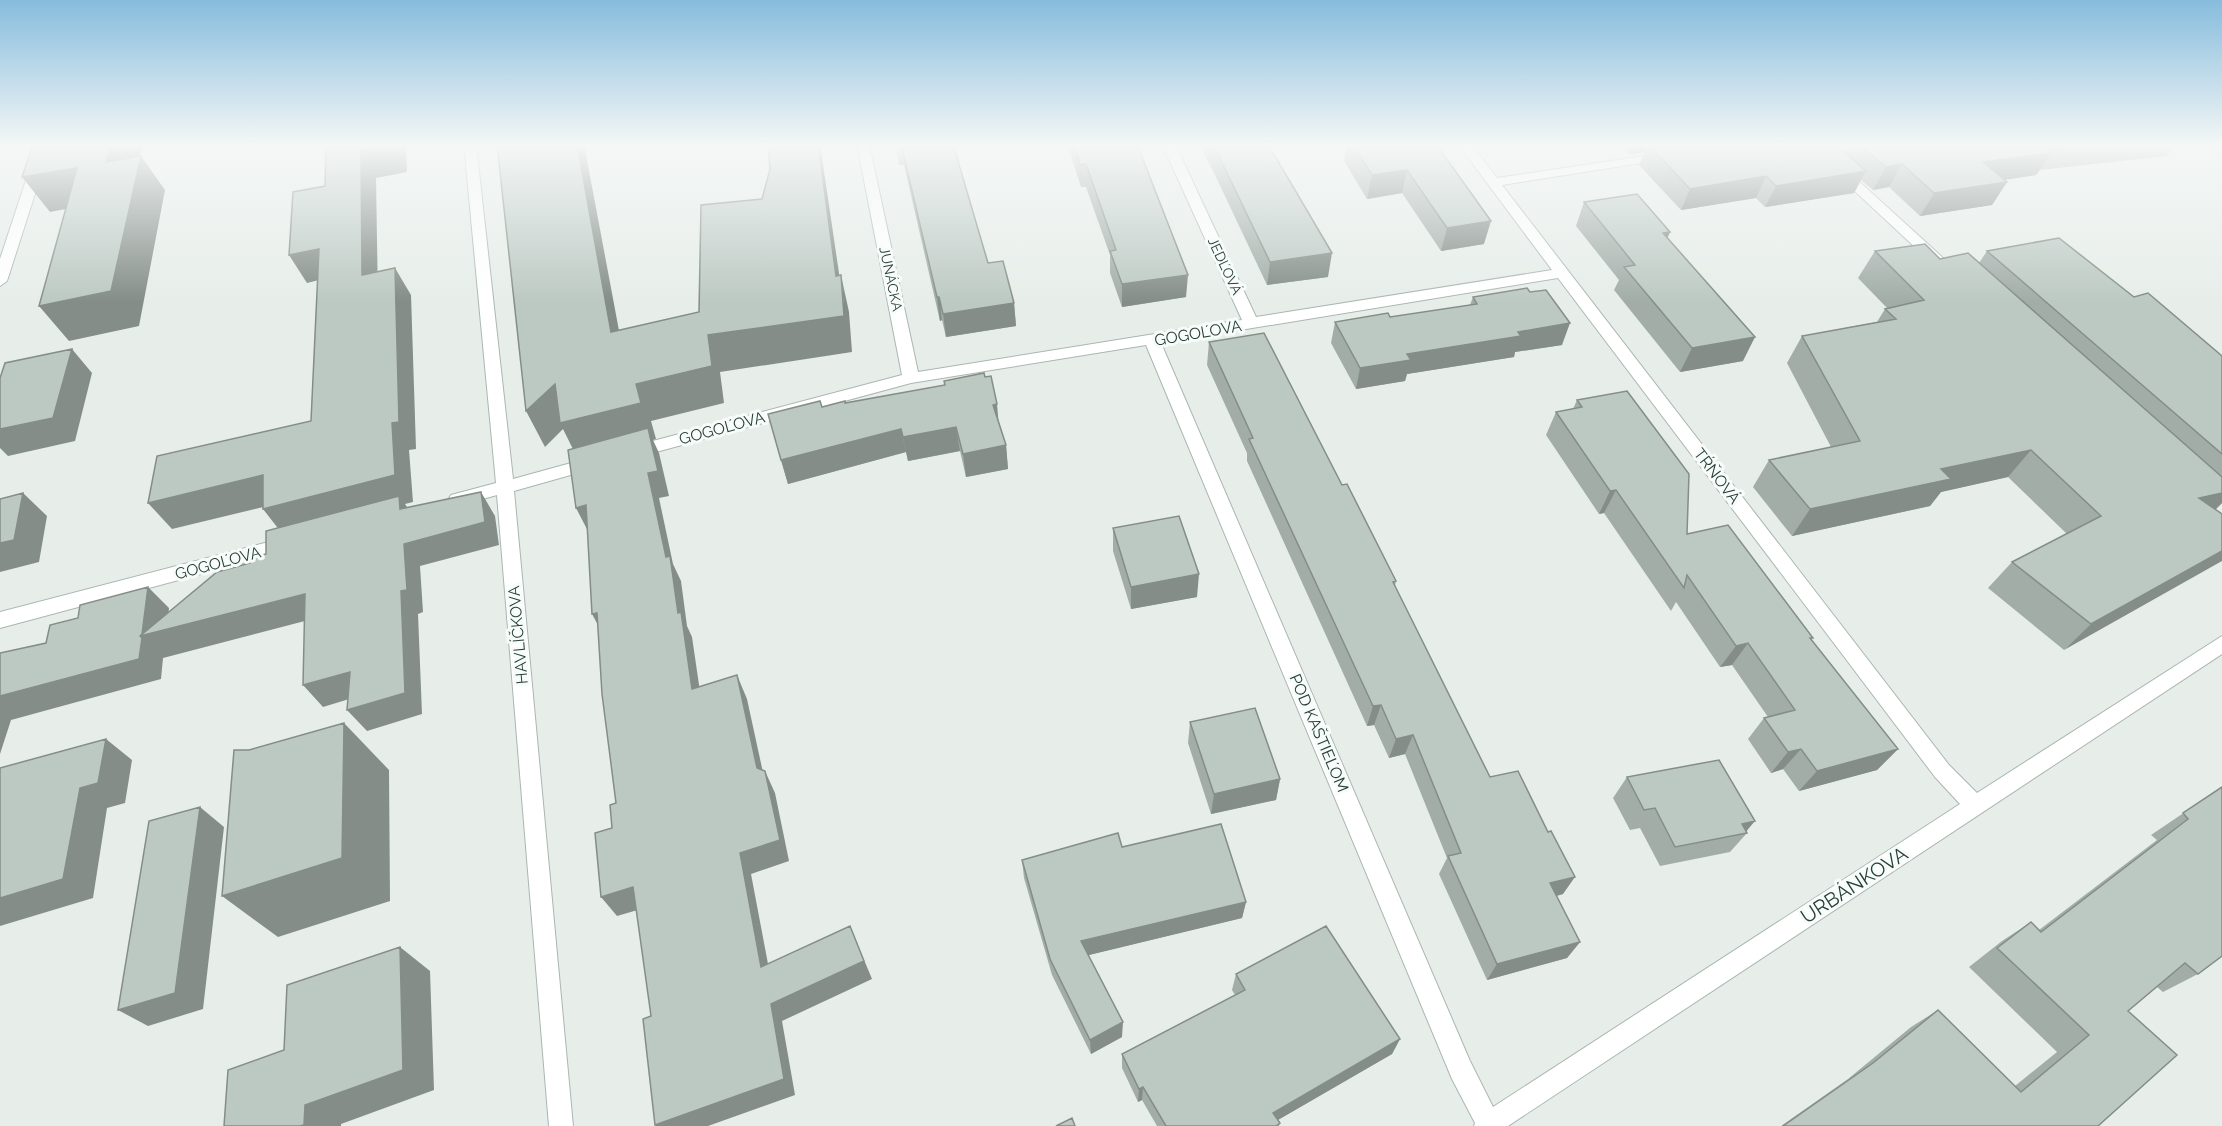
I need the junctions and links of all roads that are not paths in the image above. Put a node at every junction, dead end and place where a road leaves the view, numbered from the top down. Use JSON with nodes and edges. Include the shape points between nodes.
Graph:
{"nodes":[{"id":1,"x":28,"y":197,"type":"edge"},
{"id":2,"x":475,"y":197,"type":"edge"},
{"id":3,"x":874,"y":197,"type":"edge"},
{"id":4,"x":1192,"y":197,"type":"edge"},
{"id":5,"x":1505,"y":197,"type":"edge"},
{"id":6,"x":1868,"y":197,"type":"edge"},
{"id":7,"x":1948,"y":270,"type":"edge"},
{"id":8,"x":1562,"y":273,"type":"junction"},
{"id":9,"x":0,"y":281,"type":"edge"},
{"id":10,"x":1251,"y":324,"type":"junction"},
{"id":11,"x":1152,"y":340,"type":"junction"},
{"id":12,"x":911,"y":378,"type":"junction"},
{"id":13,"x":505,"y":487,"type":"junction"},
{"id":14,"x":438,"y":505,"type":"edge"},
{"id":15,"x":300,"y":541,"type":"edge"},
{"id":16,"x":0,"y":620,"type":"edge"},
{"id":17,"x":2222,"y":644,"type":"edge"},
{"id":18,"x":1975,"y":805,"type":"junction"},
{"id":19,"x":1487,"y":1125,"type":"edge"},
{"id":20,"x":561,"y":1126,"type":"edge"}],
"edges":[{"from":1,"to":9,"type":"street"},
{"from":2,"to":13,"type":"street","name":"HAVLÍČKOVA"},
{"from":3,"to":12,"type":"street","name":"JUNÁCKA"},
{"from":4,"to":10,"type":"street","name":"JEDĽOVÁ"},
{"from":5,"to":8,"type":"street","name":"TŔŇOVÁ"},
{"from":6,"to":7,"type":"street"},
{"from":8,"to":10,"type":"street","name":"GOGOĽOVA"},
{"from":8,"to":18,"type":"street","name":"TŔŇOVÁ","via":[[1942,771]]},
{"from":10,"to":11,"type":"street","name":"GOGOĽOVA"},
{"from":11,"to":12,"type":"street","name":"GOGOĽOVA"},
{"from":11,"to":19,"type":"street","name":"POD KAŠTIEĽOM"},
{"from":12,"to":13,"type":"street","name":"GOGOĽOVA"},
{"from":13,"to":14,"type":"street","name":"GOGOĽOVA"},
{"from":13,"to":20,"type":"street","name":"HAVLÍČKOVA"},
{"from":15,"to":16,"type":"street","name":"GOGOĽOVA"},
{"from":17,"to":18,"type":"street","name":"URBÁNKOVA"},
{"from":18,"to":19,"type":"street","name":"URBÁNKOVA"}]}
